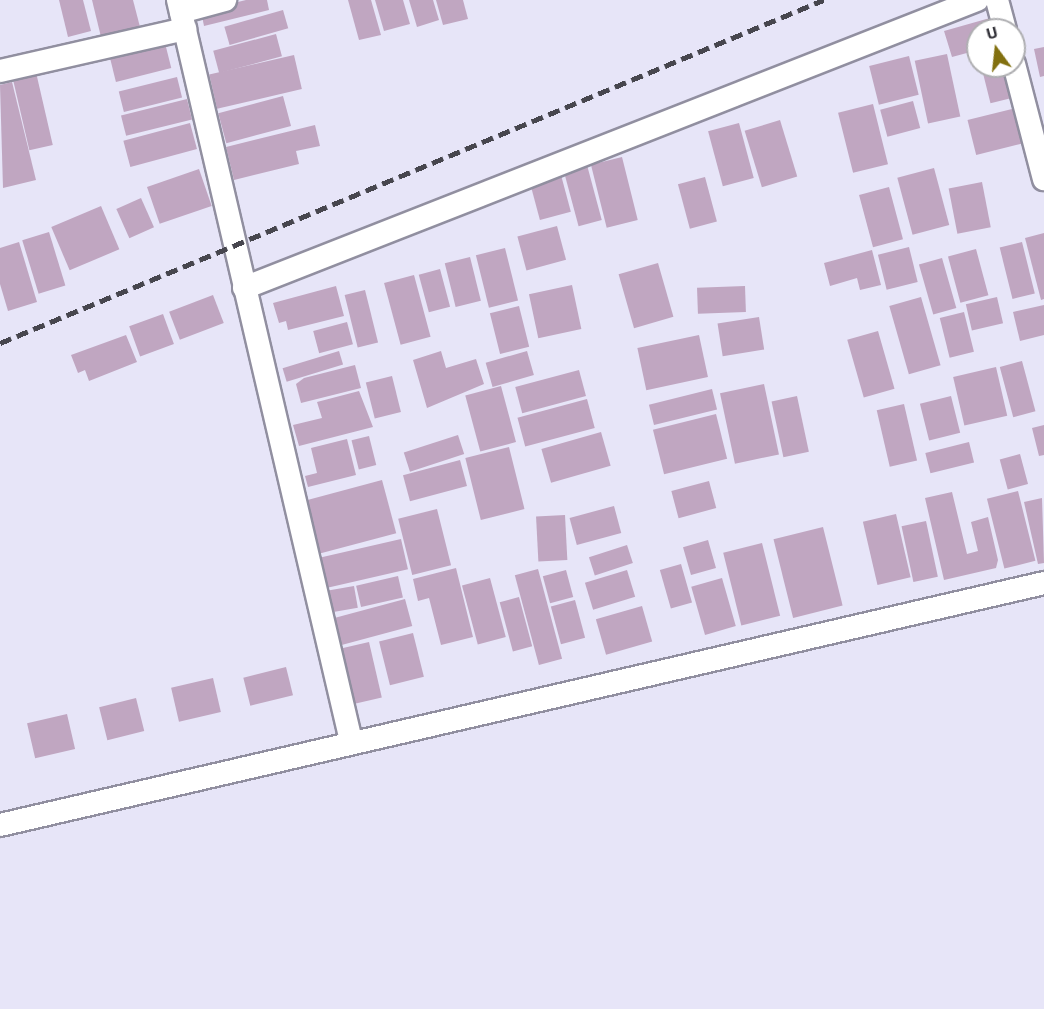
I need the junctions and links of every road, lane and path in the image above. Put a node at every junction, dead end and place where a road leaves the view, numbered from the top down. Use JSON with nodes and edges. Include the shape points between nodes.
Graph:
{"nodes":[{"id":1,"x":225,"y":0,"type":"edge"},
{"id":2,"x":977,"y":0,"type":"edge"},
{"id":3,"x":997,"y":0,"type":"edge"},
{"id":4,"x":181,"y":14,"type":"edge"},
{"id":5,"x":1002,"y":18,"type":"edge"},
{"id":6,"x":0,"y":71,"type":"edge"},
{"id":7,"x":1018,"y":78,"type":"edge"},
{"id":8,"x":1044,"y":179,"type":"edge"},
{"id":9,"x":244,"y":288,"type":"junction"},
{"id":10,"x":1044,"y":583,"type":"edge"},
{"id":11,"x":351,"y":741,"type":"junction"},
{"id":12,"x":0,"y":825,"type":"edge"}],
"edges":[{"from":1,"to":4,"type":"street"},
{"from":2,"to":9,"type":"street"},
{"from":3,"to":5,"type":"street"},
{"from":4,"to":6,"type":"street"},
{"from":4,"to":9,"type":"street"},
{"from":7,"to":8,"type":"street"},
{"from":9,"to":11,"type":"street"},
{"from":10,"to":11,"type":"street"},
{"from":11,"to":12,"type":"street"}]}
